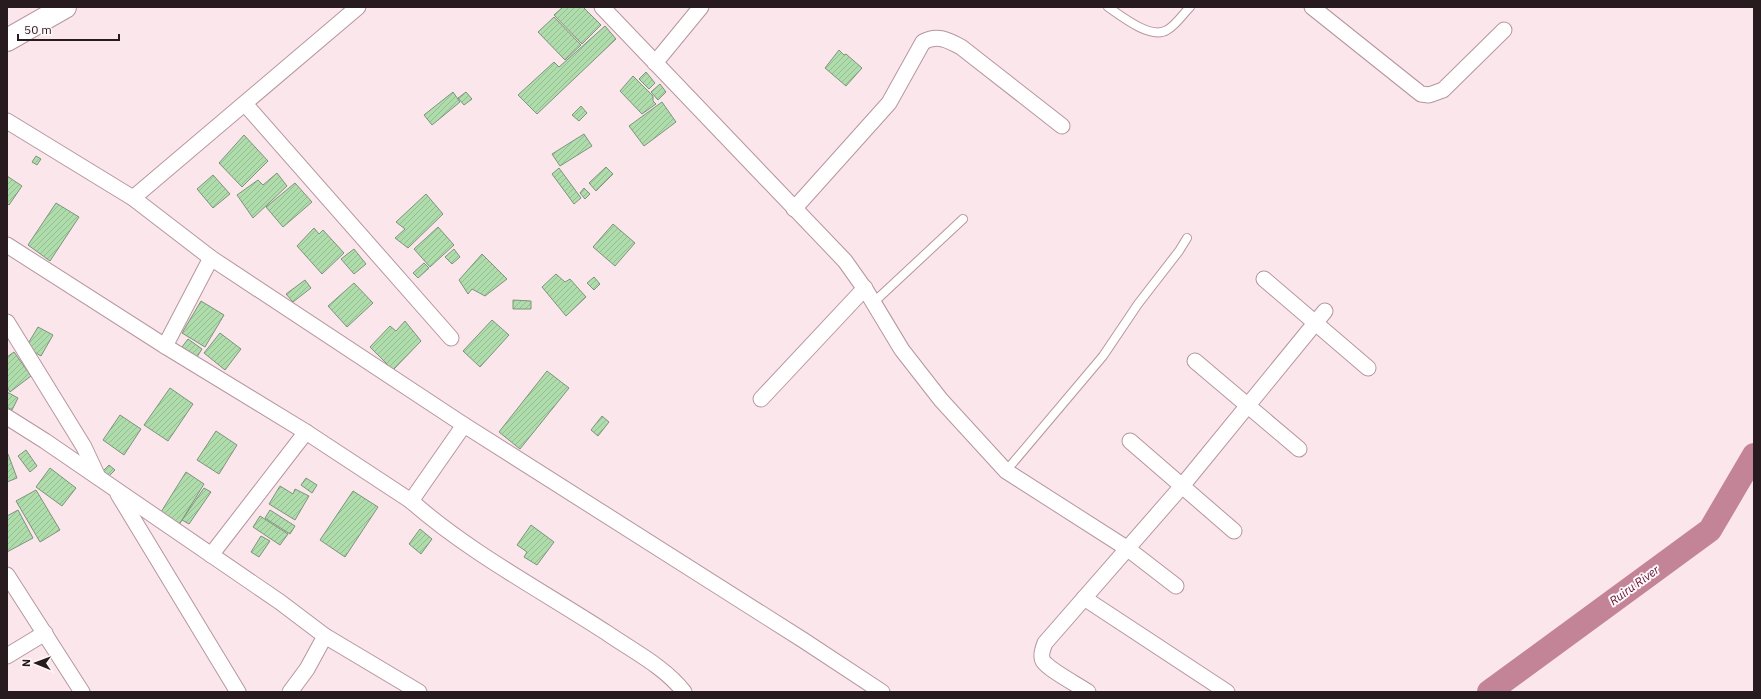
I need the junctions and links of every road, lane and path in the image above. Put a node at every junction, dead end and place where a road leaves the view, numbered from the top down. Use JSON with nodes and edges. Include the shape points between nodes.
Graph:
{"nodes":[{"id":1,"x":64,"y":7,"type":"edge"},
{"id":2,"x":358,"y":7,"type":"edge"},
{"id":3,"x":602,"y":7,"type":"edge"},
{"id":4,"x":702,"y":7,"type":"edge"},
{"id":5,"x":1108,"y":7,"type":"edge"},
{"id":6,"x":1190,"y":7,"type":"edge"},
{"id":7,"x":1312,"y":7,"type":"edge"},
{"id":8,"x":1504,"y":30,"type":"dead end"},
{"id":9,"x":7,"y":40,"type":"edge"},
{"id":10,"x":655,"y":63,"type":"junction"},
{"id":11,"x":244,"y":104,"type":"junction"},
{"id":12,"x":7,"y":121,"type":"edge"},
{"id":13,"x":1062,"y":126,"type":"dead end"},
{"id":14,"x":133,"y":198,"type":"junction"},
{"id":15,"x":794,"y":209,"type":"junction"},
{"id":16,"x":963,"y":218,"type":"dead end"},
{"id":17,"x":1187,"y":238,"type":"dead end"},
{"id":18,"x":7,"y":245,"type":"edge"},
{"id":19,"x":211,"y":258,"type":"junction"},
{"id":20,"x":1264,"y":279,"type":"dead end"},
{"id":21,"x":865,"y":288,"type":"junction"},
{"id":22,"x":874,"y":302,"type":"junction"},
{"id":23,"x":1325,"y":311,"type":"dead end"},
{"id":24,"x":7,"y":322,"type":"edge"},
{"id":25,"x":1315,"y":323,"type":"junction"},
{"id":26,"x":450,"y":338,"type":"dead end"},
{"id":27,"x":165,"y":346,"type":"junction"},
{"id":28,"x":1195,"y":361,"type":"dead end"},
{"id":29,"x":1368,"y":368,"type":"dead end"},
{"id":30,"x":762,"y":399,"type":"dead end"},
{"id":31,"x":1249,"y":405,"type":"junction"},
{"id":32,"x":7,"y":417,"type":"edge"},
{"id":33,"x":464,"y":425,"type":"junction"},
{"id":34,"x":306,"y":432,"type":"junction"},
{"id":35,"x":1130,"y":441,"type":"dead end"},
{"id":36,"x":1300,"y":449,"type":"dead end"},
{"id":37,"x":1006,"y":471,"type":"junction"},
{"id":38,"x":98,"y":478,"type":"junction"},
{"id":39,"x":1182,"y":486,"type":"junction"},
{"id":40,"x":115,"y":490,"type":"junction"},
{"id":41,"x":411,"y":501,"type":"junction"},
{"id":42,"x":1234,"y":531,"type":"dead end"},
{"id":43,"x":1128,"y":549,"type":"junction"},
{"id":44,"x":211,"y":555,"type":"junction"},
{"id":45,"x":7,"y":575,"type":"edge"},
{"id":46,"x":1176,"y":586,"type":"dead end"},
{"id":47,"x":1084,"y":598,"type":"junction"},
{"id":48,"x":45,"y":633,"type":"junction"},
{"id":49,"x":325,"y":636,"type":"junction"},
{"id":50,"x":7,"y":656,"type":"edge"},
{"id":51,"x":82,"y":692,"type":"edge"},
{"id":52,"x":238,"y":692,"type":"edge"},
{"id":53,"x":290,"y":692,"type":"edge"},
{"id":54,"x":419,"y":692,"type":"edge"},
{"id":55,"x":684,"y":692,"type":"edge"},
{"id":56,"x":882,"y":692,"type":"edge"},
{"id":57,"x":1088,"y":692,"type":"edge"},
{"id":58,"x":1227,"y":692,"type":"edge"}],
"edges":[{"from":1,"to":9,"type":"street"},
{"from":2,"to":11,"type":"street"},
{"from":3,"to":10,"type":"street"},
{"from":4,"to":10,"type":"street"},
{"from":5,"to":6,"type":"lane","via":[[1127,21],[1156,33],[1168,30]]},
{"from":7,"to":8,"type":"street","via":[[1421,94],[1430,95],[1443,90]]},
{"from":10,"to":15,"type":"street"},
{"from":11,"to":14,"type":"street"},
{"from":11,"to":26,"type":"street"},
{"from":12,"to":14,"type":"street"},
{"from":13,"to":15,"type":"street","via":[[961,47],[947,40],[929,39],[924,42],[889,103]]},
{"from":14,"to":19,"type":"street"},
{"from":15,"to":21,"type":"street","via":[[845,261]]},
{"from":16,"to":22,"type":"lane"},
{"from":17,"to":37,"type":"lane","via":[[1103,356]]},
{"from":18,"to":27,"type":"street"},
{"from":19,"to":27,"type":"street"},
{"from":19,"to":33,"type":"street"},
{"from":20,"to":25,"type":"street"},
{"from":21,"to":22,"type":"street"},
{"from":21,"to":30,"type":"street"},
{"from":22,"to":37,"type":"street","via":[[902,350],[941,400]]},
{"from":23,"to":25,"type":"street"},
{"from":24,"to":38,"type":"street","via":[[84,448]]},
{"from":25,"to":29,"type":"street"},
{"from":25,"to":31,"type":"street"},
{"from":27,"to":34,"type":"street"},
{"from":28,"to":31,"type":"street"},
{"from":31,"to":36,"type":"street"},
{"from":31,"to":39,"type":"street"},
{"from":32,"to":38,"type":"street"},
{"from":33,"to":41,"type":"street"},
{"from":33,"to":56,"type":"street"},
{"from":34,"to":41,"type":"street"},
{"from":34,"to":44,"type":"street"},
{"from":35,"to":39,"type":"street"},
{"from":37,"to":43,"type":"street"},
{"from":38,"to":40,"type":"street"},
{"from":39,"to":42,"type":"street"},
{"from":39,"to":43,"type":"street"},
{"from":40,"to":44,"type":"street"},
{"from":40,"to":52,"type":"street"},
{"from":41,"to":55,"type":"street","via":[[450,532],[513,575],[654,665]]},
{"from":43,"to":46,"type":"street"},
{"from":43,"to":47,"type":"street"},
{"from":44,"to":49,"type":"street"},
{"from":45,"to":48,"type":"street"},
{"from":47,"to":57,"type":"street","via":[[1045,643],[1042,652],[1043,660],[1050,667]]},
{"from":47,"to":58,"type":"street"},
{"from":48,"to":50,"type":"street"},
{"from":48,"to":51,"type":"street"},
{"from":49,"to":53,"type":"street","via":[[307,669]]},
{"from":49,"to":54,"type":"street"}]}
